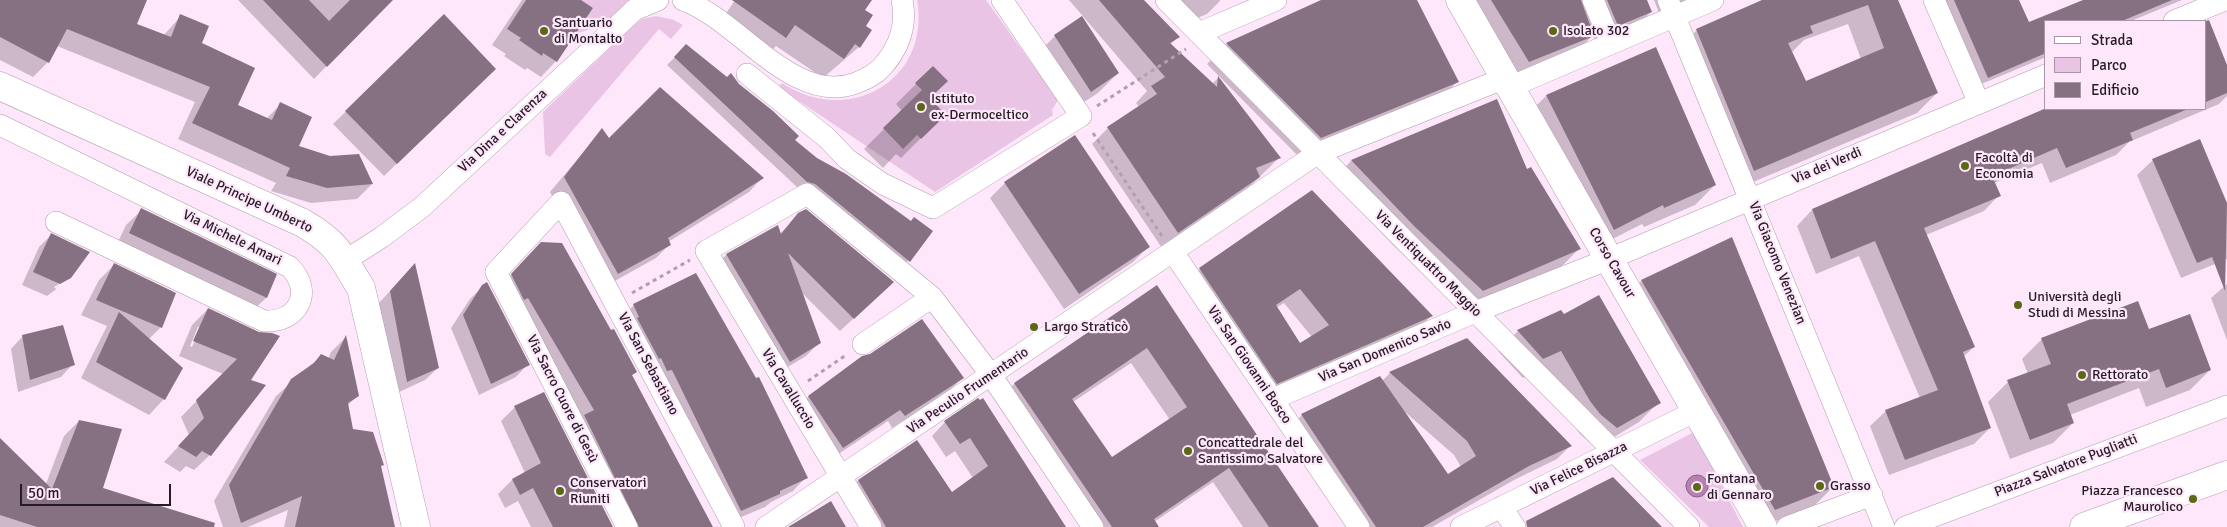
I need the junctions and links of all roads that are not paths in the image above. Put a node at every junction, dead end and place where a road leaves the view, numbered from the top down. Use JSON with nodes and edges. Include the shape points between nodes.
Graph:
{"nodes":[{"id":1,"x":658,"y":0,"type":"edge"},
{"id":2,"x":683,"y":0,"type":"edge"},
{"id":3,"x":902,"y":0,"type":"edge"},
{"id":4,"x":1002,"y":0,"type":"edge"},
{"id":5,"x":1166,"y":0,"type":"edge"},
{"id":6,"x":1276,"y":0,"type":"edge"},
{"id":7,"x":1460,"y":0,"type":"edge"},
{"id":8,"x":1593,"y":0,"type":"edge"},
{"id":9,"x":1713,"y":0,"type":"edge"},
{"id":10,"x":1934,"y":0,"type":"edge"},
{"id":11,"x":2225,"y":0,"type":"edge"},
{"id":12,"x":1237,"y":7,"type":"edge"},
{"id":13,"x":1671,"y":8,"type":"edge"},
{"id":14,"x":2176,"y":20,"type":"edge"},
{"id":15,"x":1199,"y":33,"type":"junction"},
{"id":16,"x":1611,"y":44,"type":"junction"},
{"id":17,"x":746,"y":74,"type":"dead end"},
{"id":18,"x":2044,"y":76,"type":"edge"},
{"id":19,"x":1507,"y":82,"type":"junction"},
{"id":20,"x":0,"y":86,"type":"edge"},
{"id":21,"x":1979,"y":103,"type":"junction"},
{"id":22,"x":0,"y":125,"type":"edge"},
{"id":23,"x":1318,"y":153,"type":"junction"},
{"id":24,"x":1750,"y":199,"type":"junction"},
{"id":25,"x":561,"y":202,"type":"joint"},
{"id":26,"x":56,"y":222,"type":"dead end"},
{"id":27,"x":1173,"y":252,"type":"junction"},
{"id":28,"x":1609,"y":259,"type":"junction"},
{"id":29,"x":346,"y":260,"type":"junction"},
{"id":30,"x":932,"y":297,"type":"junction"},
{"id":31,"x":1475,"y":312,"type":"junction"},
{"id":32,"x":863,"y":344,"type":"road end"},
{"id":33,"x":991,"y":375,"type":"junction"},
{"id":34,"x":1272,"y":399,"type":"junction"},
{"id":35,"x":2227,"y":406,"type":"edge"},
{"id":36,"x":1696,"y":411,"type":"junction"},
{"id":37,"x":1614,"y":451,"type":"junction"},
{"id":38,"x":2227,"y":475,"type":"edge"},
{"id":39,"x":841,"y":477,"type":"junction"},
{"id":40,"x":1872,"y":495,"type":"junction"},
{"id":41,"x":1502,"y":507,"type":"junction"},
{"id":42,"x":416,"y":527,"type":"edge"},
{"id":43,"x":627,"y":527,"type":"edge"},
{"id":44,"x":734,"y":527,"type":"edge"},
{"id":45,"x":766,"y":527,"type":"edge"},
{"id":46,"x":872,"y":527,"type":"edge"},
{"id":47,"x":1093,"y":527,"type":"edge"},
{"id":48,"x":1359,"y":527,"type":"edge"},
{"id":49,"x":1461,"y":527,"type":"edge"},
{"id":50,"x":1516,"y":527,"type":"edge"},
{"id":51,"x":1689,"y":527,"type":"edge"},
{"id":52,"x":1763,"y":527,"type":"edge"},
{"id":53,"x":1787,"y":527,"type":"edge"},
{"id":54,"x":1884,"y":527,"type":"edge"},
{"id":55,"x":1905,"y":527,"type":"edge"},
{"id":56,"x":2084,"y":527,"type":"edge"}],
"edges":[{"from":1,"to":29,"type":"street","name":"Via Dina e Clarenza","via":[[634,10],[404,222]]},
{"from":2,"to":3,"type":"street","via":[[703,9],[800,79],[825,88],[852,85],[866,79],[888,60],[901,35],[904,22]]},
{"from":4,"to":17,"type":"street","via":[[1081,116],[933,208],[883,184],[847,159],[827,138]]},
{"from":5,"to":15,"type":"street","name":"Via Ventiquattro Maggio"},
{"from":6,"to":12,"type":"street"},
{"from":7,"to":19,"type":"main road","name":"Corso Cavour"},
{"from":8,"to":16,"type":"street"},
{"from":9,"to":13,"type":"street","name":"Via Peculio Frumentario"},
{"from":10,"to":21,"type":"street"},
{"from":11,"to":14,"type":"street"},
{"from":12,"to":15,"type":"street"},
{"from":13,"to":16,"type":"street","name":"Via Peculio Frumentario"},
{"from":13,"to":24,"type":"street","name":"Via Giacomo Venezian"},
{"from":15,"to":23,"type":"street","name":"Via Ventiquattro Maggio"},
{"from":16,"to":19,"type":"street","name":"Via Peculio Frumentario"},
{"from":18,"to":21,"type":"street","name":"Via dei Verdi"},
{"from":19,"to":23,"type":"street","name":"Via Peculio Frumentario"},
{"from":19,"to":28,"type":"main road","name":"Corso Cavour"},
{"from":20,"to":29,"type":"main road","name":"Viale Principe Umberto","via":[[303,223],[331,242]]},
{"from":21,"to":24,"type":"street","name":"Via dei Verdi"},
{"from":22,"to":26,"type":"street","name":"Via Michele Amari","via":[[290,266],[301,282],[300,302],[284,319],[264,321]]},
{"from":23,"to":27,"type":"street","name":"Via Peculio Frumentario"},
{"from":23,"to":31,"type":"street","name":"Via Ventiquattro Maggio"},
{"from":24,"to":28,"type":"street","name":"Via dei Verdi"},
{"from":24,"to":40,"type":"street","name":"Via Giacomo Venezian"},
{"from":25,"to":43,"type":"street","name":"Via Sacro Cuore di Gesù","via":[[496,272]]},
{"from":25,"to":44,"type":"street","name":"Via San Sebastiano"},
{"from":27,"to":33,"type":"street","name":"Via Peculio Frumentario"},
{"from":27,"to":34,"type":"street","name":"Via San Giovanni Bosco"},
{"from":28,"to":31,"type":"street","name":"Via San Domenico Savio"},
{"from":28,"to":36,"type":"main road","name":"Corso Cavour"},
{"from":29,"to":42,"type":"main road","name":"Viale Principe Umberto","via":[[362,288]]},
{"from":30,"to":32,"type":"street"},
{"from":30,"to":33,"type":"street"},
{"from":30,"to":39,"type":"street","name":"Via Cavalluccio","via":[[807,194],[706,252]]},
{"from":31,"to":34,"type":"street","name":"Via San Domenico Savio"},
{"from":31,"to":37,"type":"street","name":"Via Ventiquattro Maggio"},
{"from":33,"to":39,"type":"street","name":"Via Peculio Frumentario"},
{"from":33,"to":47,"type":"street"},
{"from":34,"to":48,"type":"street","name":"Via San Giovanni Bosco"},
{"from":35,"to":55,"type":"street","name":"Piazza Salvatore Pugliatti"},
{"from":36,"to":37,"type":"street","name":"Via Felice Bisazza"},
{"from":36,"to":52,"type":"main road","name":"Corso Cavour"},
{"from":37,"to":41,"type":"street","name":"Via Felice Bisazza"},
{"from":37,"to":51,"type":"street","name":"Via Ventiquattro Maggio"},
{"from":38,"to":56,"type":"main road"},
{"from":39,"to":45,"type":"street","name":"Via Peculio Frumentario"},
{"from":39,"to":46,"type":"street","name":"Via Cavalluccio"},
{"from":40,"to":53,"type":"street"},
{"from":40,"to":54,"type":"street","name":"Via Giacomo Venezian"},
{"from":41,"to":49,"type":"street","name":"Via Felice Bisazza"},
{"from":41,"to":50,"type":"street"}]}
